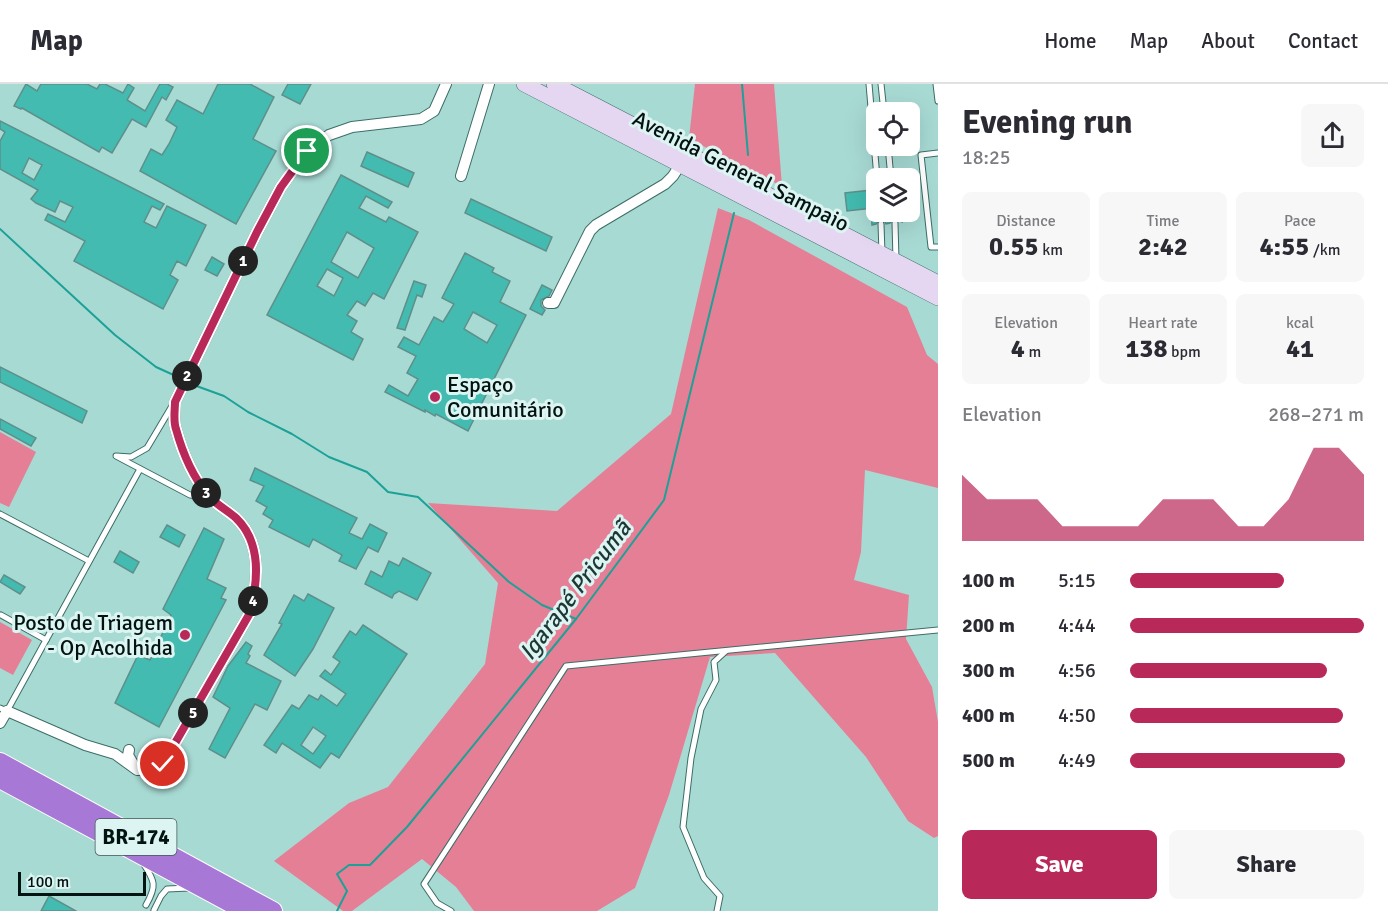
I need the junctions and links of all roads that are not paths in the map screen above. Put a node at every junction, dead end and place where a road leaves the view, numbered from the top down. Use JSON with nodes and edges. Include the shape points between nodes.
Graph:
{"nodes":[{"id":1,"x":447,"y":84,"type":"edge"},
{"id":2,"x":489,"y":84,"type":"edge"},
{"id":3,"x":554,"y":84,"type":"edge"},
{"id":4,"x":869,"y":84,"type":"edge"},
{"id":5,"x":881,"y":84,"type":"edge"},
{"id":6,"x":936,"y":84,"type":"edge"},
{"id":7,"x":533,"y":86,"type":"edge"},
{"id":8,"x":938,"y":101,"type":"edge"},
{"id":9,"x":883,"y":102,"type":"edge"},
{"id":10,"x":938,"y":153,"type":"edge"},
{"id":11,"x":680,"y":165,"type":"junction"},
{"id":12,"x":876,"y":168,"type":"edge"},
{"id":13,"x":461,"y":176,"type":"dead end"},
{"id":14,"x":718,"y":177,"type":"junction"},
{"id":15,"x":895,"y":223,"type":"dead end"},
{"id":16,"x":881,"y":224,"type":"dead end"},
{"id":17,"x":938,"y":247,"type":"edge"},
{"id":18,"x":886,"y":264,"type":"junction"},
{"id":19,"x":938,"y":283,"type":"edge"},
{"id":20,"x":938,"y":298,"type":"edge"},
{"id":21,"x":548,"y":303,"type":"dead end"},
{"id":22,"x":175,"y":402,"type":"junction"},
{"id":23,"x":141,"y":469,"type":"junction"},
{"id":24,"x":209,"y":497,"type":"junction"},
{"id":25,"x":0,"y":514,"type":"edge"},
{"id":26,"x":89,"y":561,"type":"junction"},
{"id":27,"x":1,"y":615,"type":"edge"},
{"id":28,"x":938,"y":630,"type":"edge"},
{"id":29,"x":46,"y":640,"type":"junction"},
{"id":30,"x":727,"y":651,"type":"junction"},
{"id":31,"x":3,"y":710,"type":"edge"},
{"id":32,"x":0,"y":723,"type":"edge"},
{"id":33,"x":129,"y":750,"type":"dead end"},
{"id":34,"x":0,"y":762,"type":"edge"},
{"id":35,"x":137,"y":770,"type":"junction"},
{"id":36,"x":0,"y":779,"type":"edge"},
{"id":37,"x":130,"y":849,"type":"junction"},
{"id":38,"x":204,"y":889,"type":"junction"},
{"id":39,"x":146,"y":905,"type":"dead end"},
{"id":40,"x":154,"y":910,"type":"edge"},
{"id":41,"x":245,"y":911,"type":"edge"},
{"id":42,"x":273,"y":911,"type":"edge"},
{"id":43,"x":451,"y":911,"type":"edge"},
{"id":44,"x":717,"y":911,"type":"edge"}],
"edges":[{"from":1,"to":22,"type":"street","via":[[434,111],[421,119],[352,127],[329,135],[307,151],[262,223]]},
{"from":2,"to":13,"type":"street"},
{"from":3,"to":14,"type":"street","name":"Avenida General Sampaio"},
{"from":4,"to":12,"type":"lane"},
{"from":5,"to":9,"type":"lane"},
{"from":6,"to":8,"type":"lane"},
{"from":7,"to":11,"type":"street","name":"Avenida General Sampaio"},
{"from":10,"to":17,"type":"lane","via":[[921,155],[931,247]]},
{"from":11,"to":14,"type":"street","name":"Avenida General Sampaio"},
{"from":11,"to":21,"type":"street","via":[[665,184],[590,231],[554,303]]},
{"from":14,"to":18,"type":"street","name":"Avenida General Sampaio"},
{"from":15,"to":18,"type":"lane"},
{"from":16,"to":18,"type":"lane"},
{"from":18,"to":19,"type":"street","name":"Avenida General Sampaio"},
{"from":18,"to":20,"type":"street","name":"Avenida General Sampaio"},
{"from":22,"to":23,"type":"lane","via":[[147,448],[131,457],[116,456]]},
{"from":22,"to":24,"type":"street","via":[[175,428],[193,472]]},
{"from":23,"to":24,"type":"lane","via":[[190,495]]},
{"from":23,"to":26,"type":"lane"},
{"from":24,"to":35,"type":"street","via":[[236,518],[253,546],[255,593],[250,613],[163,764],[151,770]]},
{"from":25,"to":26,"type":"lane"},
{"from":26,"to":29,"type":"lane"},
{"from":27,"to":29,"type":"lane"},
{"from":28,"to":30,"type":"lane"},
{"from":29,"to":31,"type":"lane"},
{"from":30,"to":43,"type":"lane","via":[[566,666],[424,884],[437,903]]},
{"from":30,"to":44,"type":"lane","via":[[714,662],[716,680],[701,709],[683,827],[705,878],[720,896]]},
{"from":31,"to":32,"type":"street"},
{"from":31,"to":35,"type":"street","via":[[85,746],[115,754]]},
{"from":33,"to":35,"type":"street"},
{"from":34,"to":42,"type":"highway","number":"BR-174"},
{"from":36,"to":37,"type":"highway","number":"BR-174"},
{"from":37,"to":38,"type":"highway","number":"BR-174"},
{"from":37,"to":39,"type":"lane","via":[[152,876],[154,885]]},
{"from":38,"to":40,"type":"lane","via":[[167,890]]},
{"from":38,"to":41,"type":"highway","number":"BR-174"}]}
